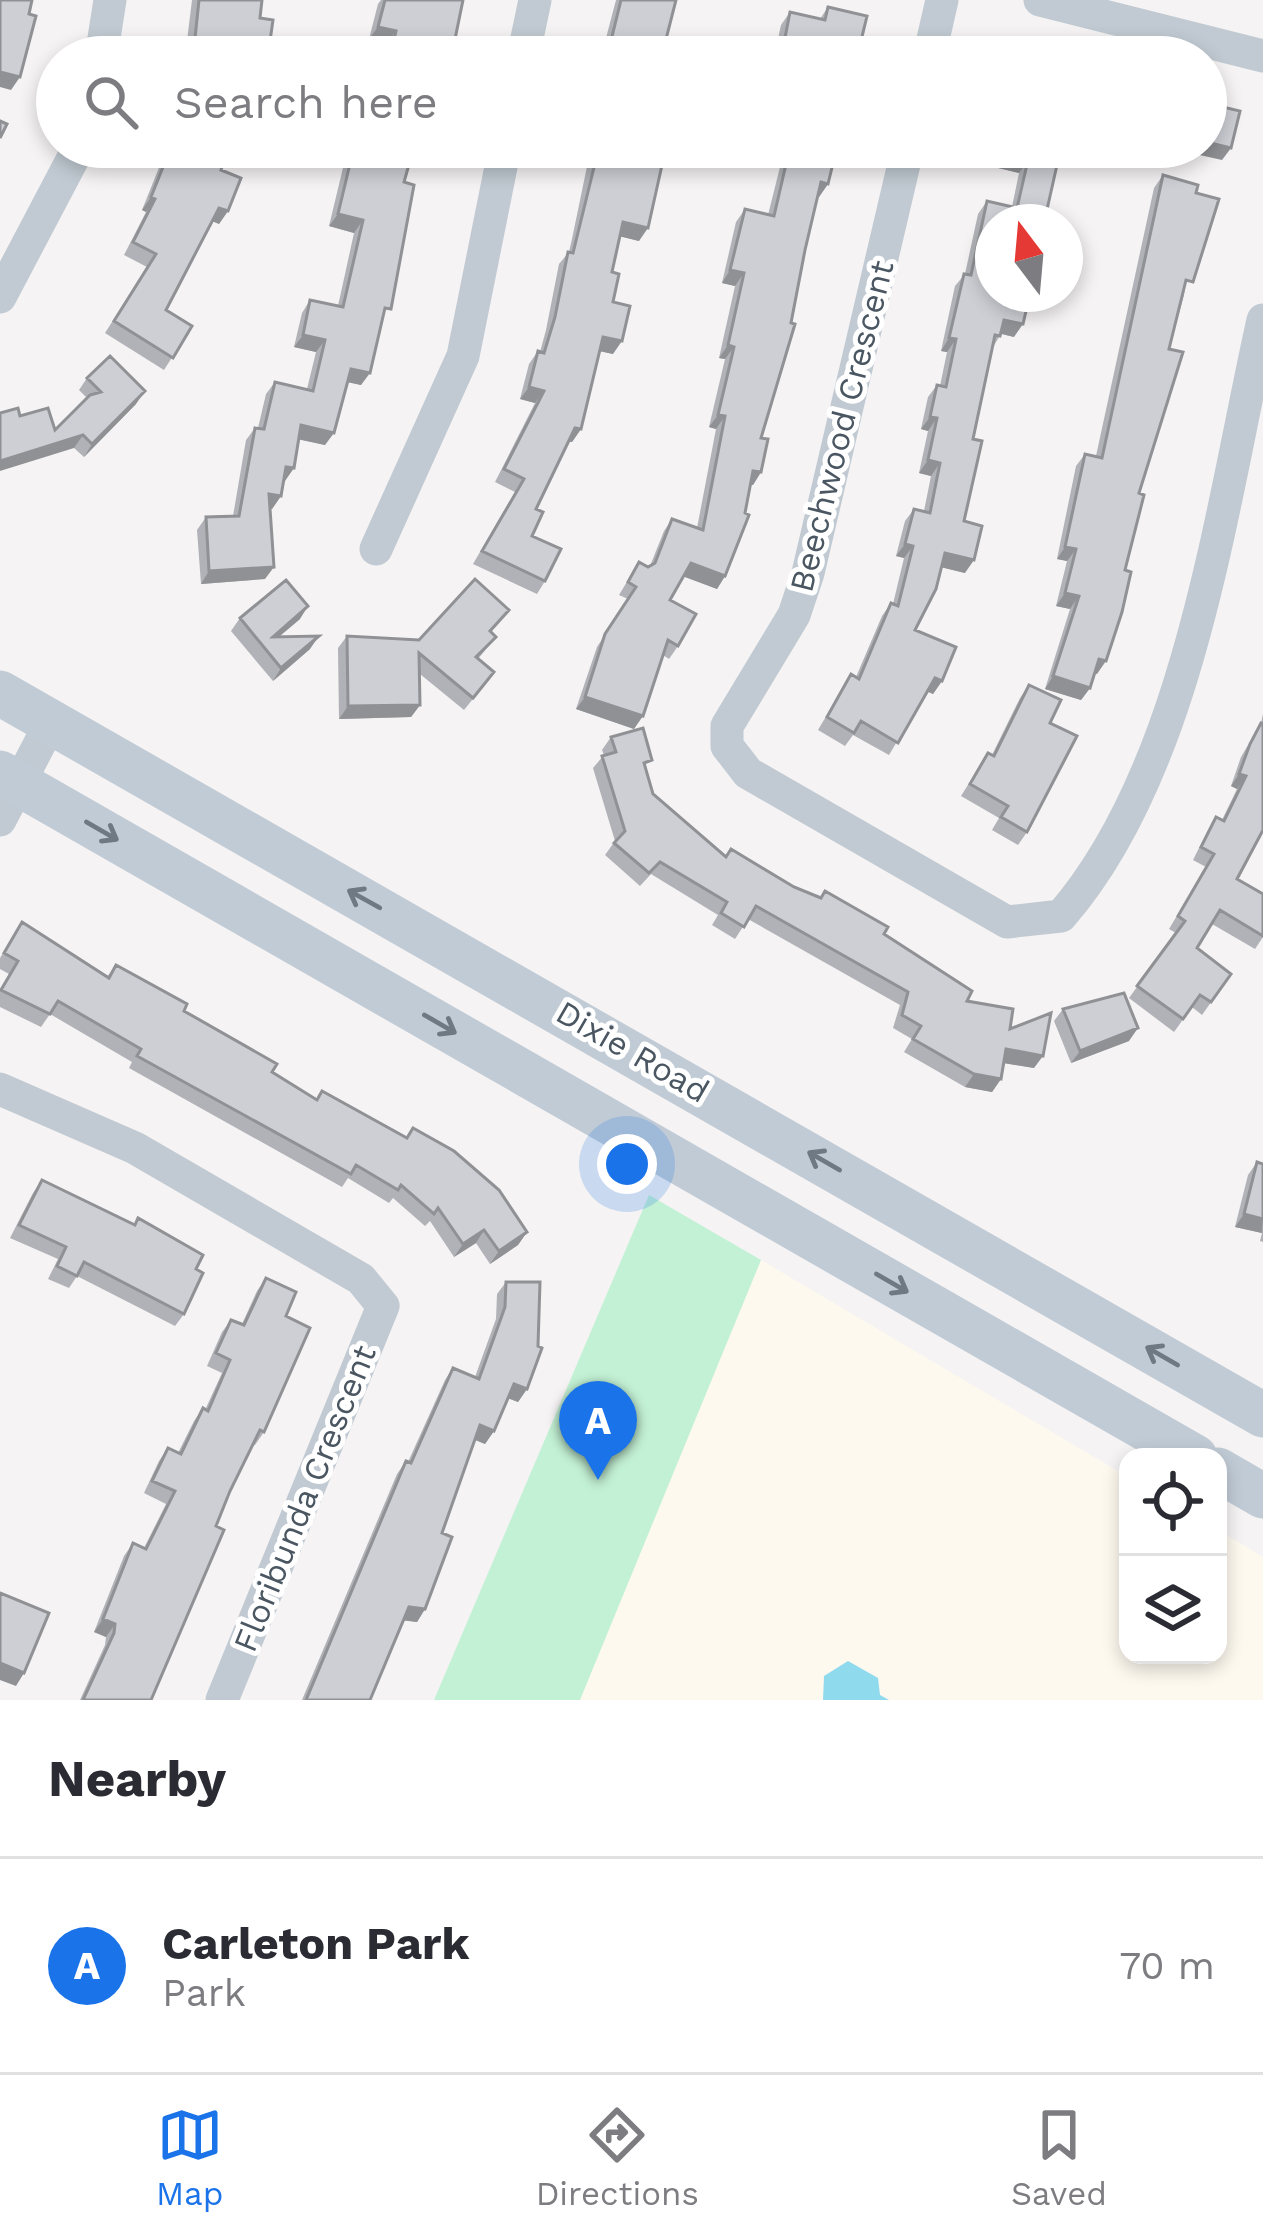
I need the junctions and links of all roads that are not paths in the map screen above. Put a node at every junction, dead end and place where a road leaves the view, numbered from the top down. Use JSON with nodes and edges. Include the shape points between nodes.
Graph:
{"nodes":[{"id":1,"x":110,"y":0,"type":"edge"},
{"id":2,"x":535,"y":0,"type":"edge"},
{"id":3,"x":942,"y":0,"type":"edge"},
{"id":4,"x":1040,"y":0,"type":"edge"},
{"id":5,"x":104,"y":36,"type":"edge"},
{"id":6,"x":528,"y":36,"type":"edge"},
{"id":7,"x":934,"y":36,"type":"edge"},
{"id":8,"x":1183,"y":36,"type":"edge"},
{"id":9,"x":1227,"y":47,"type":"edge"},
{"id":10,"x":1263,"y":56,"type":"edge"},
{"id":11,"x":68,"y":168,"type":"edge"},
{"id":12,"x":501,"y":168,"type":"edge"},
{"id":13,"x":903,"y":168,"type":"edge"},
{"id":14,"x":0,"y":297,"type":"edge"},
{"id":15,"x":1263,"y":320,"type":"edge"},
{"id":16,"x":376,"y":549,"type":"dead end"},
{"id":17,"x":0,"y":692,"type":"edge"},
{"id":18,"x":51,"y":722,"type":"junction"},
{"id":19,"x":6,"y":792,"type":"edge"},
{"id":20,"x":0,"y":1089,"type":"edge"},
{"id":21,"x":1263,"y":1415,"type":"edge"},
{"id":22,"x":1179,"y":1448,"type":"edge"},
{"id":23,"x":1227,"y":1475,"type":"edge"},
{"id":24,"x":1263,"y":1496,"type":"edge"},
{"id":25,"x":221,"y":1700,"type":"edge"}],
"edges":[{"from":1,"to":5,"type":"street"},
{"from":2,"to":6,"type":"street"},
{"from":3,"to":7,"type":"street"},
{"from":4,"to":8,"type":"street"},
{"from":9,"to":10,"type":"street"},
{"from":11,"to":14,"type":"street"},
{"from":12,"to":16,"type":"street","via":[[463,356]]},
{"from":13,"to":15,"type":"street","name":"Beechwood Crescent","via":[[808,573],[794,615],[727,726],[727,746],[748,772],[1007,922],[1060,916],[1082,892],[1108,853],[1178,693]]},
{"from":17,"to":18,"type":"main road","name":"Dixie Road"},
{"from":18,"to":19,"type":"street"},
{"from":21,"to":18,"type":"main road","name":"Dixie Road","one_way":true},
{"from":19,"to":22,"type":"main road","one_way":true},
{"from":20,"to":25,"type":"street","name":"Floribunda Crescent","via":[[135,1148],[361,1279],[383,1306]]},
{"from":23,"to":24,"type":"main road"}]}
